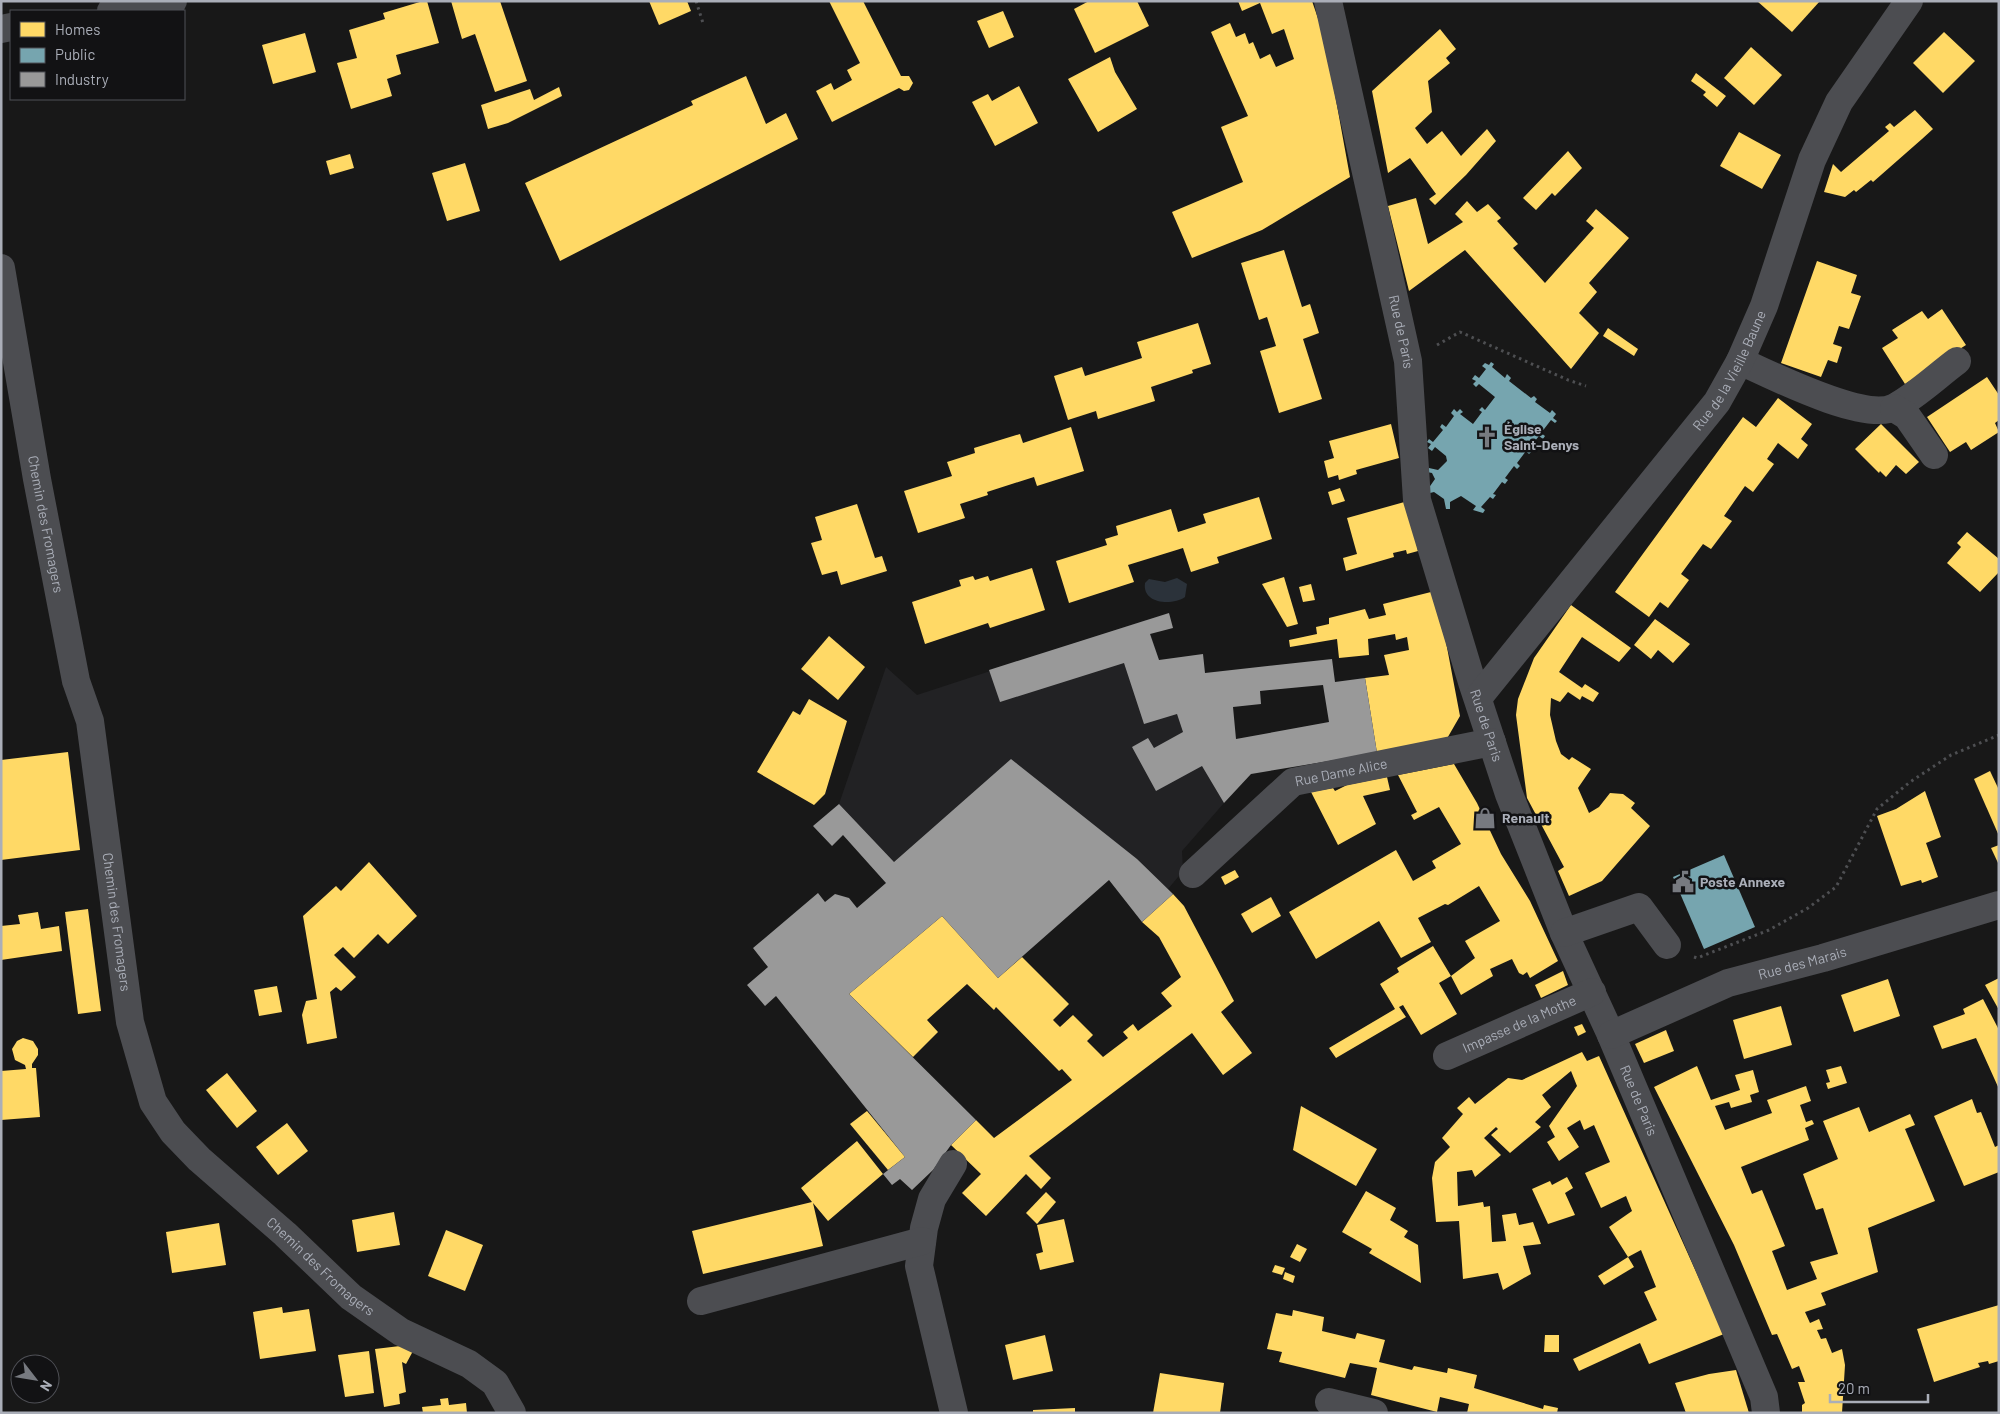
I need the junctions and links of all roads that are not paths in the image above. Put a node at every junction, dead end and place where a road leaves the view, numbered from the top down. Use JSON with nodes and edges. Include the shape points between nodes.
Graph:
{"nodes":[{"id":1,"x":173,"y":1,"type":"edge"},
{"id":2,"x":1328,"y":1,"type":"edge"},
{"id":3,"x":1908,"y":1,"type":"edge"},
{"id":4,"x":117,"y":10,"type":"edge"},
{"id":5,"x":1,"y":268,"type":"edge"},
{"id":6,"x":1740,"y":361,"type":"junction"},
{"id":7,"x":1957,"y":361,"type":"dead end"},
{"id":8,"x":1894,"y":408,"type":"junction"},
{"id":9,"x":1934,"y":455,"type":"dead end"},
{"id":10,"x":1478,"y":698,"type":"junction"},
{"id":11,"x":1492,"y":742,"type":"junction"},
{"id":12,"x":1193,"y":874,"type":"dead end"},
{"id":13,"x":1999,"y":905,"type":"edge"},
{"id":14,"x":1564,"y":933,"type":"junction"},
{"id":15,"x":1667,"y":945,"type":"road end"},
{"id":16,"x":1592,"y":992,"type":"junction"},
{"id":17,"x":1611,"y":1035,"type":"junction"},
{"id":18,"x":1447,"y":1056,"type":"dead end"},
{"id":19,"x":953,"y":1164,"type":"dead end"},
{"id":20,"x":922,"y":1241,"type":"junction"},
{"id":21,"x":701,"y":1301,"type":"dead end"},
{"id":22,"x":1329,"y":1402,"type":"dead end"},
{"id":23,"x":512,"y":1413,"type":"edge"},
{"id":24,"x":954,"y":1413,"type":"edge"},
{"id":25,"x":1374,"y":1413,"type":"edge"},
{"id":26,"x":1766,"y":1413,"type":"edge"}],
"edges":[{"from":1,"to":4,"type":"street"},
{"from":2,"to":10,"type":"street","name":"Rue de Paris","via":[[1408,361],[1417,500]]},
{"from":3,"to":6,"type":"street","name":"Rue de la Vieille Baune","via":[[1839,102],[1812,160],[1764,306]]},
{"from":5,"to":23,"type":"street","name":"Chemin des Fromagers","via":[[76,681],[90,721],[130,1022],[153,1102],[172,1132],[199,1159],[352,1297],[401,1332],[469,1364],[495,1383]]},
{"from":6,"to":8,"type":"street","via":[[1821,397],[1874,411]]},
{"from":6,"to":10,"type":"street","name":"Rue de la Vieille Baune","via":[[1717,402]]},
{"from":7,"to":8,"type":"street"},
{"from":8,"to":9,"type":"street","via":[[1907,416]]},
{"from":10,"to":11,"type":"street","name":"Rue de Paris"},
{"from":11,"to":12,"type":"street","name":"Rue Dame Alice","via":[[1293,782]]},
{"from":11,"to":14,"type":"street","name":"Rue de Paris"},
{"from":13,"to":17,"type":"street","name":"Rue des Marais","via":[[1728,983]]},
{"from":14,"to":15,"type":"street","via":[[1639,907]]},
{"from":14,"to":16,"type":"street","name":"Rue de Paris"},
{"from":16,"to":17,"type":"street","name":"Rue de Paris"},
{"from":16,"to":18,"type":"street","name":"Impasse de la Mothe"},
{"from":17,"to":26,"type":"street","name":"Rue de Paris","via":[[1764,1397]]},
{"from":19,"to":20,"type":"street","via":[[932,1199]]},
{"from":20,"to":21,"type":"street"},
{"from":20,"to":24,"type":"street","via":[[919,1266]]},
{"from":22,"to":25,"type":"street"}]}
